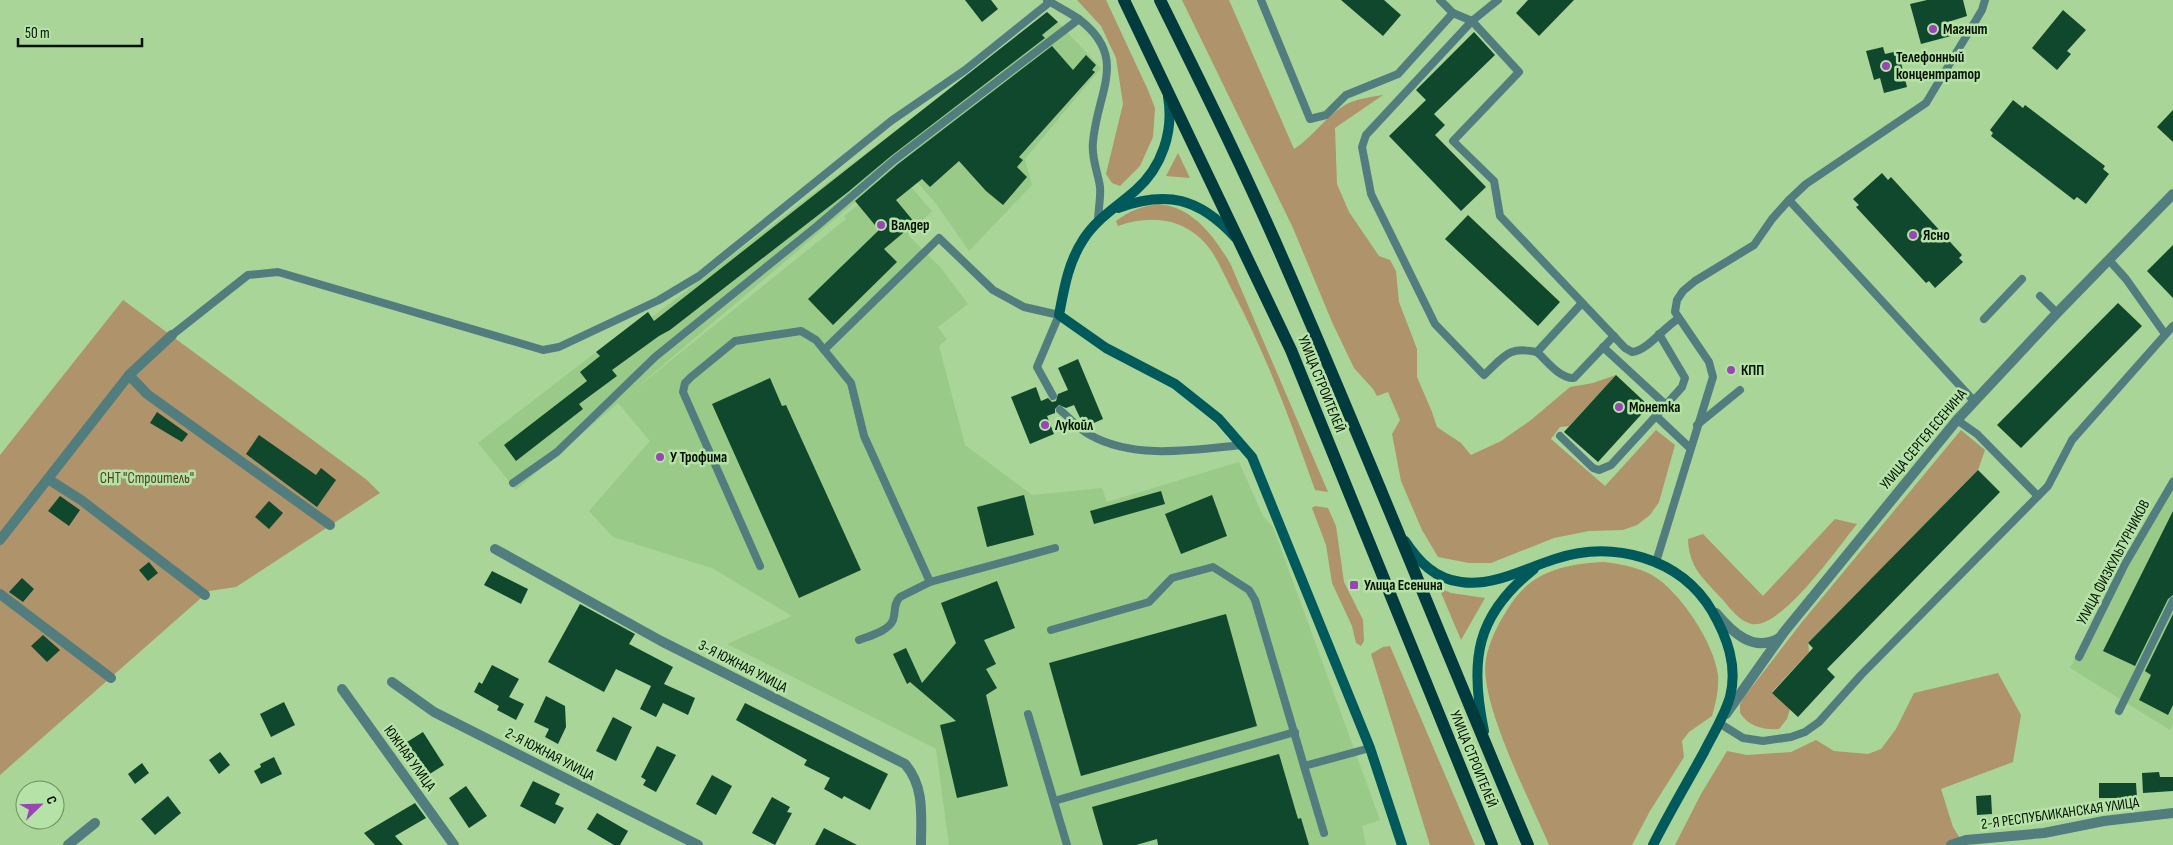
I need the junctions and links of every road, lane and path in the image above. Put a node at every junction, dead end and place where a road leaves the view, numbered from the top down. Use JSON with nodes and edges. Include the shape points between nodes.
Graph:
{"nodes":[{"id":1,"x":1124,"y":0,"type":"edge"},
{"id":2,"x":1160,"y":0,"type":"edge"},
{"id":3,"x":1262,"y":0,"type":"edge"},
{"id":4,"x":1440,"y":0,"type":"edge"},
{"id":5,"x":1498,"y":0,"type":"edge"},
{"id":6,"x":1985,"y":0,"type":"edge"},
{"id":7,"x":1048,"y":1,"type":"edge"},
{"id":8,"x":1453,"y":13,"type":"junction"},
{"id":9,"x":1079,"y":19,"type":"junction"},
{"id":10,"x":1472,"y":21,"type":"junction"},
{"id":11,"x":1158,"y":67,"type":"junction"},
{"id":12,"x":2173,"y":194,"type":"edge"},
{"id":13,"x":1789,"y":200,"type":"junction"},
{"id":14,"x":1110,"y":211,"type":"junction"},
{"id":15,"x":1098,"y":222,"type":"junction"},
{"id":16,"x":1250,"y":260,"type":"junction"},
{"id":17,"x":2109,"y":260,"type":"junction"},
{"id":18,"x":2022,"y":279,"type":"dead end"},
{"id":19,"x":2040,"y":296,"type":"dead end"},
{"id":20,"x":1582,"y":303,"type":"junction"},
{"id":21,"x":2057,"y":313,"type":"junction"},
{"id":22,"x":1058,"y":315,"type":"junction"},
{"id":23,"x":1678,"y":319,"type":"junction"},
{"id":24,"x":1984,"y":319,"type":"dead end"},
{"id":25,"x":2173,"y":326,"type":"edge"},
{"id":26,"x":1659,"y":334,"type":"junction"},
{"id":27,"x":2165,"y":334,"type":"junction"},
{"id":28,"x":172,"y":335,"type":"joint"},
{"id":29,"x":1614,"y":336,"type":"junction"},
{"id":30,"x":1604,"y":347,"type":"junction"},
{"id":31,"x":824,"y":350,"type":"junction"},
{"id":32,"x":1537,"y":352,"type":"junction"},
{"id":33,"x":128,"y":375,"type":"junction"},
{"id":34,"x":1740,"y":390,"type":"dead end"},
{"id":35,"x":1053,"y":396,"type":"dead end"},
{"id":36,"x":1974,"y":401,"type":"junction"},
{"id":37,"x":1666,"y":405,"type":"junction"},
{"id":38,"x":1060,"y":410,"type":"dead end"},
{"id":39,"x":1656,"y":416,"type":"junction"},
{"id":40,"x":1957,"y":420,"type":"junction"},
{"id":41,"x":1698,"y":424,"type":"junction"},
{"id":42,"x":1560,"y":436,"type":"dead end"},
{"id":43,"x":1242,"y":445,"type":"junction"},
{"id":44,"x":1690,"y":448,"type":"junction"},
{"id":45,"x":48,"y":479,"type":"junction"},
{"id":46,"x":2173,"y":482,"type":"edge"},
{"id":47,"x":513,"y":483,"type":"dead end"},
{"id":48,"x":2038,"y":496,"type":"junction"},
{"id":49,"x":330,"y":525,"type":"dead end"},
{"id":50,"x":1396,"y":528,"type":"junction"},
{"id":51,"x":0,"y":540,"type":"edge"},
{"id":52,"x":1055,"y":548,"type":"dead end"},
{"id":53,"x":495,"y":549,"type":"dead end"},
{"id":54,"x":1656,"y":562,"type":"junction"},
{"id":55,"x":1541,"y":564,"type":"junction"},
{"id":56,"x":760,"y":566,"type":"dead end"},
{"id":57,"x":930,"y":582,"type":"junction"},
{"id":58,"x":0,"y":594,"type":"edge"},
{"id":59,"x":205,"y":595,"type":"dead end"},
{"id":60,"x":2173,"y":601,"type":"edge"},
{"id":61,"x":1709,"y":605,"type":"junction"},
{"id":62,"x":1051,"y":630,"type":"dead end"},
{"id":63,"x":1780,"y":638,"type":"junction"},
{"id":64,"x":859,"y":640,"type":"dead end"},
{"id":65,"x":2079,"y":656,"type":"dead end"},
{"id":66,"x":111,"y":678,"type":"dead end"},
{"id":67,"x":392,"y":682,"type":"dead end"},
{"id":68,"x":342,"y":689,"type":"dead end"},
{"id":69,"x":2119,"y":711,"type":"dead end"},
{"id":70,"x":1028,"y":714,"type":"dead end"},
{"id":71,"x":1719,"y":723,"type":"junction"},
{"id":72,"x":1295,"y":732,"type":"junction"},
{"id":73,"x":1370,"y":748,"type":"junction"},
{"id":74,"x":1490,"y":755,"type":"junction"},
{"id":75,"x":1304,"y":766,"type":"junction"},
{"id":76,"x":1054,"y":801,"type":"junction"},
{"id":77,"x":2173,"y":814,"type":"edge"},
{"id":78,"x":95,"y":822,"type":"dead end"},
{"id":79,"x":1324,"y":833,"type":"dead end"},
{"id":80,"x":68,"y":845,"type":"edge"},
{"id":81,"x":454,"y":845,"type":"edge"},
{"id":82,"x":698,"y":845,"type":"edge"},
{"id":83,"x":921,"y":845,"type":"edge"},
{"id":84,"x":1067,"y":845,"type":"edge"},
{"id":85,"x":1402,"y":845,"type":"edge"},
{"id":86,"x":1492,"y":845,"type":"edge"},
{"id":87,"x":1528,"y":845,"type":"edge"},
{"id":88,"x":1653,"y":845,"type":"edge"},
{"id":89,"x":1951,"y":845,"type":"edge"}],
"edges":[{"from":1,"to":11,"type":"main road","name":"УЛИЦА СТРОИТЕЛЕЙ"},
{"from":2,"to":50,"type":"main road","name":"УЛИЦА СТРОИТЕЛЕЙ","via":[[1284,261]]},
{"from":3,"to":8,"type":"lane","via":[[1310,119],[1326,115],[1346,95],[1398,74]]},
{"from":4,"to":8,"type":"lane"},
{"from":5,"to":10,"type":"lane"},
{"from":6,"to":13,"type":"lane","via":[[1926,103],[1806,184]]},
{"from":7,"to":9,"type":"lane"},
{"from":7,"to":28,"type":"lane","via":[[958,76],[891,121],[699,276],[659,300],[560,347],[544,350],[278,272],[248,275]]},
{"from":8,"to":10,"type":"lane"},
{"from":9,"to":15,"type":"lane","via":[[1099,39],[1108,61],[1092,145],[1100,187]]},
{"from":9,"to":47,"type":"lane","via":[[894,160],[655,357],[557,452]]},
{"from":10,"to":20,"type":"lane","via":[[1519,72],[1453,141],[1494,181],[1500,216]]},
{"from":10,"to":32,"type":"lane","via":[[1366,135],[1362,147],[1364,161],[1371,194],[1435,324],[1484,375],[1513,350]]},
{"from":11,"to":14,"type":"street","via":[[1169,105],[1166,142],[1146,180]]},
{"from":11,"to":16,"type":"main road","name":"УЛИЦА СТРОИТЕЛЕЙ"},
{"from":12,"to":17,"type":"street","name":"УЛИЦА СЕРГЕЯ ЕСЕНИНА"},
{"from":13,"to":23,"type":"lane","via":[[1754,244],[1684,291],[1675,305]]},
{"from":13,"to":36,"type":"lane"},
{"from":14,"to":15,"type":"street"},
{"from":14,"to":16,"type":"street","via":[[1156,198],[1190,203],[1223,224]]},
{"from":15,"to":22,"type":"street","via":[[1083,240],[1067,272]]},
{"from":16,"to":86,"type":"main road","name":"УЛИЦА СТРОИТЕЛЕЙ","via":[[1291,350]]},
{"from":17,"to":21,"type":"street","name":"УЛИЦА СЕРГЕЯ ЕСЕНИНА"},
{"from":17,"to":27,"type":"lane"},
{"from":18,"to":24,"type":"lane"},
{"from":19,"to":21,"type":"lane"},
{"from":20,"to":29,"type":"lane"},
{"from":20,"to":32,"type":"lane"},
{"from":21,"to":36,"type":"street","name":"УЛИЦА СЕРГЕЯ ЕСЕНИНА"},
{"from":22,"to":31,"type":"lane","via":[[1024,307],[993,290],[940,238]]},
{"from":22,"to":35,"type":"lane","via":[[1037,367]]},
{"from":22,"to":43,"type":"street","via":[[1106,348],[1175,384],[1219,419]]},
{"from":23,"to":26,"type":"lane"},
{"from":23,"to":41,"type":"lane","via":[[1713,372]]},
{"from":25,"to":27,"type":"lane"},
{"from":26,"to":29,"type":"lane","via":[[1647,347],[1632,352]]},
{"from":26,"to":37,"type":"lane","via":[[1685,378],[1682,387]]},
{"from":27,"to":48,"type":"lane","via":[[2072,440],[2048,486]]},
{"from":28,"to":33,"type":"street"},
{"from":29,"to":30,"type":"lane"},
{"from":30,"to":32,"type":"lane","via":[[1574,378],[1561,374]]},
{"from":30,"to":37,"type":"lane"},
{"from":31,"to":56,"type":"lane","via":[[808,333],[801,331],[735,341],[685,383],[683,392],[687,404]]},
{"from":31,"to":57,"type":"lane","via":[[851,383],[864,436]]},
{"from":33,"to":45,"type":"street"},
{"from":33,"to":49,"type":"street","via":[[147,394]]},
{"from":34,"to":41,"type":"lane"},
{"from":36,"to":40,"type":"street","name":"УЛИЦА СЕРГЕЯ ЕСЕНИНА"},
{"from":37,"to":39,"type":"lane"},
{"from":38,"to":43,"type":"lane","via":[[1089,435],[1124,449],[1191,450]]},
{"from":39,"to":42,"type":"lane","via":[[1603,470],[1593,468]]},
{"from":39,"to":44,"type":"lane"},
{"from":40,"to":48,"type":"lane","via":[[1977,434]]},
{"from":40,"to":63,"type":"street","name":"УЛИЦА СЕРГЕЯ ЕСЕНИНА"},
{"from":41,"to":44,"type":"lane"},
{"from":43,"to":73,"type":"street","via":[[1252,457]]},
{"from":44,"to":54,"type":"lane"},
{"from":45,"to":51,"type":"street"},
{"from":45,"to":59,"type":"street","via":[[81,500]]},
{"from":46,"to":65,"type":"lane","name":"УЛИЦА ФИЗКУЛЬТУРНИКОВ","via":[[2125,564]]},
{"from":48,"to":71,"type":"lane","via":[[1810,730],[1763,742],[1743,738]]},
{"from":50,"to":55,"type":"street","via":[[1423,564],[1447,580],[1477,583]]},
{"from":50,"to":74,"type":"main road","name":"УЛИЦА СТРОИТЕЛЕЙ"},
{"from":52,"to":57,"type":"lane"},
{"from":53,"to":83,"type":"street","name":"3-Я ЮЖНАЯ УЛИЦА","via":[[661,641],[905,764],[919,786]]},
{"from":54,"to":55,"type":"street","via":[[1628,553],[1594,551]]},
{"from":54,"to":61,"type":"street","via":[[1683,578]]},
{"from":55,"to":74,"type":"street","via":[[1500,601],[1481,637],[1476,681]]},
{"from":57,"to":64,"type":"lane","via":[[896,601],[893,621],[889,626]]},
{"from":58,"to":66,"type":"street"},
{"from":60,"to":69,"type":"lane"},
{"from":61,"to":63,"type":"street","via":[[1730,630],[1748,642],[1762,643]]},
{"from":61,"to":71,"type":"street","via":[[1728,645],[1733,673],[1730,697]]},
{"from":62,"to":72,"type":"lane","via":[[1149,602],[1172,578],[1213,567],[1249,590],[1256,600]]},
{"from":63,"to":71,"type":"street","name":"УЛИЦА СЕРГЕЯ ЕСЕНИНА"},
{"from":67,"to":82,"type":"street","name":"2-Я ЮЖНАЯ УЛИЦА","via":[[434,712]]},
{"from":68,"to":81,"type":"street","name":"ЮЖНАЯ УЛИЦА"},
{"from":70,"to":76,"type":"lane"},
{"from":71,"to":88,"type":"street"},
{"from":72,"to":75,"type":"lane"},
{"from":72,"to":76,"type":"lane"},
{"from":73,"to":75,"type":"lane"},
{"from":73,"to":85,"type":"street"},
{"from":74,"to":87,"type":"main road","name":"УЛИЦА СТРОИТЕЛЕЙ"},
{"from":75,"to":79,"type":"lane"},
{"from":76,"to":84,"type":"lane"},
{"from":77,"to":89,"type":"street","name":"2-Я РЕСПУБЛИКАНСКАЯ УЛИЦА","via":[[2104,821],[2044,833],[1966,840]]},
{"from":78,"to":80,"type":"street"}]}
